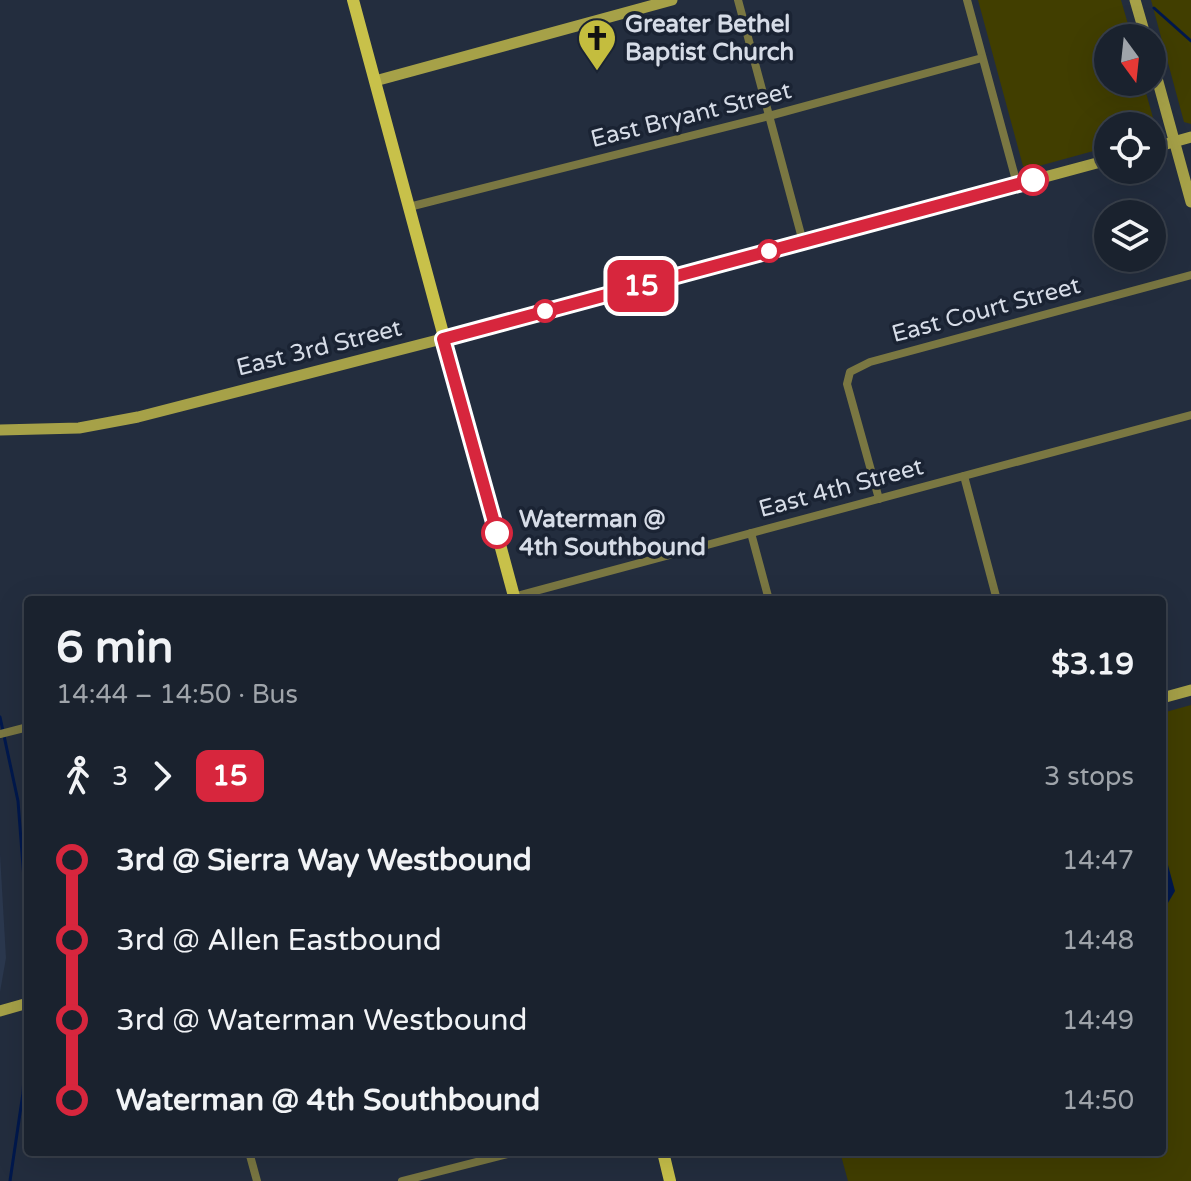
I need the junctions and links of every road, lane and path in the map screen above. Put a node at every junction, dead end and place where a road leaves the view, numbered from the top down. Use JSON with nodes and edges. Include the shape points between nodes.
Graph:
{"nodes":[{"id":1,"x":353,"y":0,"type":"edge"},
{"id":2,"x":672,"y":0,"type":"edge"},
{"id":3,"x":738,"y":0,"type":"edge"},
{"id":4,"x":967,"y":0,"type":"edge"},
{"id":5,"x":1135,"y":0,"type":"edge"},
{"id":6,"x":1142,"y":24,"type":"edge"},
{"id":7,"x":982,"y":58,"type":"junction"},
{"id":8,"x":375,"y":81,"type":"junction"},
{"id":9,"x":1162,"y":96,"type":"edge"},
{"id":10,"x":769,"y":116,"type":"junction"},
{"id":11,"x":1191,"y":137,"type":"edge"},
{"id":12,"x":1175,"y":141,"type":"junction"},
{"id":13,"x":1166,"y":144,"type":"edge"},
{"id":14,"x":1094,"y":164,"type":"edge"},
{"id":15,"x":1017,"y":184,"type":"junction"},
{"id":16,"x":1191,"y":202,"type":"edge"},
{"id":17,"x":409,"y":207,"type":"junction"},
{"id":18,"x":803,"y":242,"type":"junction"},
{"id":19,"x":1191,"y":275,"type":"edge"},
{"id":20,"x":443,"y":339,"type":"junction"},
{"id":21,"x":1191,"y":415,"type":"edge"},
{"id":22,"x":0,"y":430,"type":"edge"},
{"id":23,"x":964,"y":476,"type":"junction"},
{"id":24,"x":879,"y":499,"type":"junction"},
{"id":25,"x":751,"y":533,"type":"junction"},
{"id":26,"x":509,"y":596,"type":"edge"},
{"id":27,"x":521,"y":596,"type":"edge"},
{"id":28,"x":768,"y":596,"type":"edge"},
{"id":29,"x":996,"y":596,"type":"edge"},
{"id":30,"x":1191,"y":690,"type":"edge"},
{"id":31,"x":1166,"y":697,"type":"edge"},
{"id":32,"x":24,"y":728,"type":"edge"},
{"id":33,"x":0,"y":734,"type":"edge"},
{"id":34,"x":250,"y":1156,"type":"edge"},
{"id":35,"x":499,"y":1156,"type":"edge"},
{"id":36,"x":664,"y":1156,"type":"edge"},
{"id":37,"x":257,"y":1181,"type":"edge"},
{"id":38,"x":402,"y":1181,"type":"edge"},
{"id":39,"x":670,"y":1181,"type":"edge"}],
"edges":[{"from":1,"to":8,"type":"main road"},
{"from":2,"to":8,"type":"main road"},
{"from":3,"to":10,"type":"street"},
{"from":4,"to":7,"type":"street"},
{"from":5,"to":6,"type":"main road"},
{"from":7,"to":10,"type":"street","name":"East Bryant Street"},
{"from":7,"to":15,"type":"street"},
{"from":8,"to":17,"type":"main road"},
{"from":9,"to":12,"type":"main road"},
{"from":10,"to":17,"type":"street","name":"East Bryant Street"},
{"from":10,"to":18,"type":"street"},
{"from":11,"to":12,"type":"main road"},
{"from":12,"to":13,"type":"main road"},
{"from":12,"to":16,"type":"main road"},
{"from":14,"to":15,"type":"main road","name":"East 3rd Street"},
{"from":15,"to":18,"type":"main road","name":"East 3rd Street"},
{"from":17,"to":20,"type":"main road"},
{"from":18,"to":20,"type":"main road","name":"East 3rd Street"},
{"from":19,"to":24,"type":"street","name":"East Court Street","via":[[863,364],[850,372],[847,384]]},
{"from":20,"to":22,"type":"main road","name":"East 3rd Street","via":[[108,424]]},
{"from":20,"to":26,"type":"main road"},
{"from":21,"to":23,"type":"street","name":"East 4th Street"},
{"from":23,"to":24,"type":"street","name":"East 4th Street"},
{"from":23,"to":29,"type":"street"},
{"from":24,"to":25,"type":"street","name":"East 4th Street"},
{"from":25,"to":27,"type":"street","name":"East 4th Street"},
{"from":25,"to":28,"type":"street"},
{"from":30,"to":31,"type":"main road"},
{"from":32,"to":33,"type":"street"},
{"from":34,"to":37,"type":"street"},
{"from":35,"to":38,"type":"street"},
{"from":36,"to":39,"type":"main road"}]}
